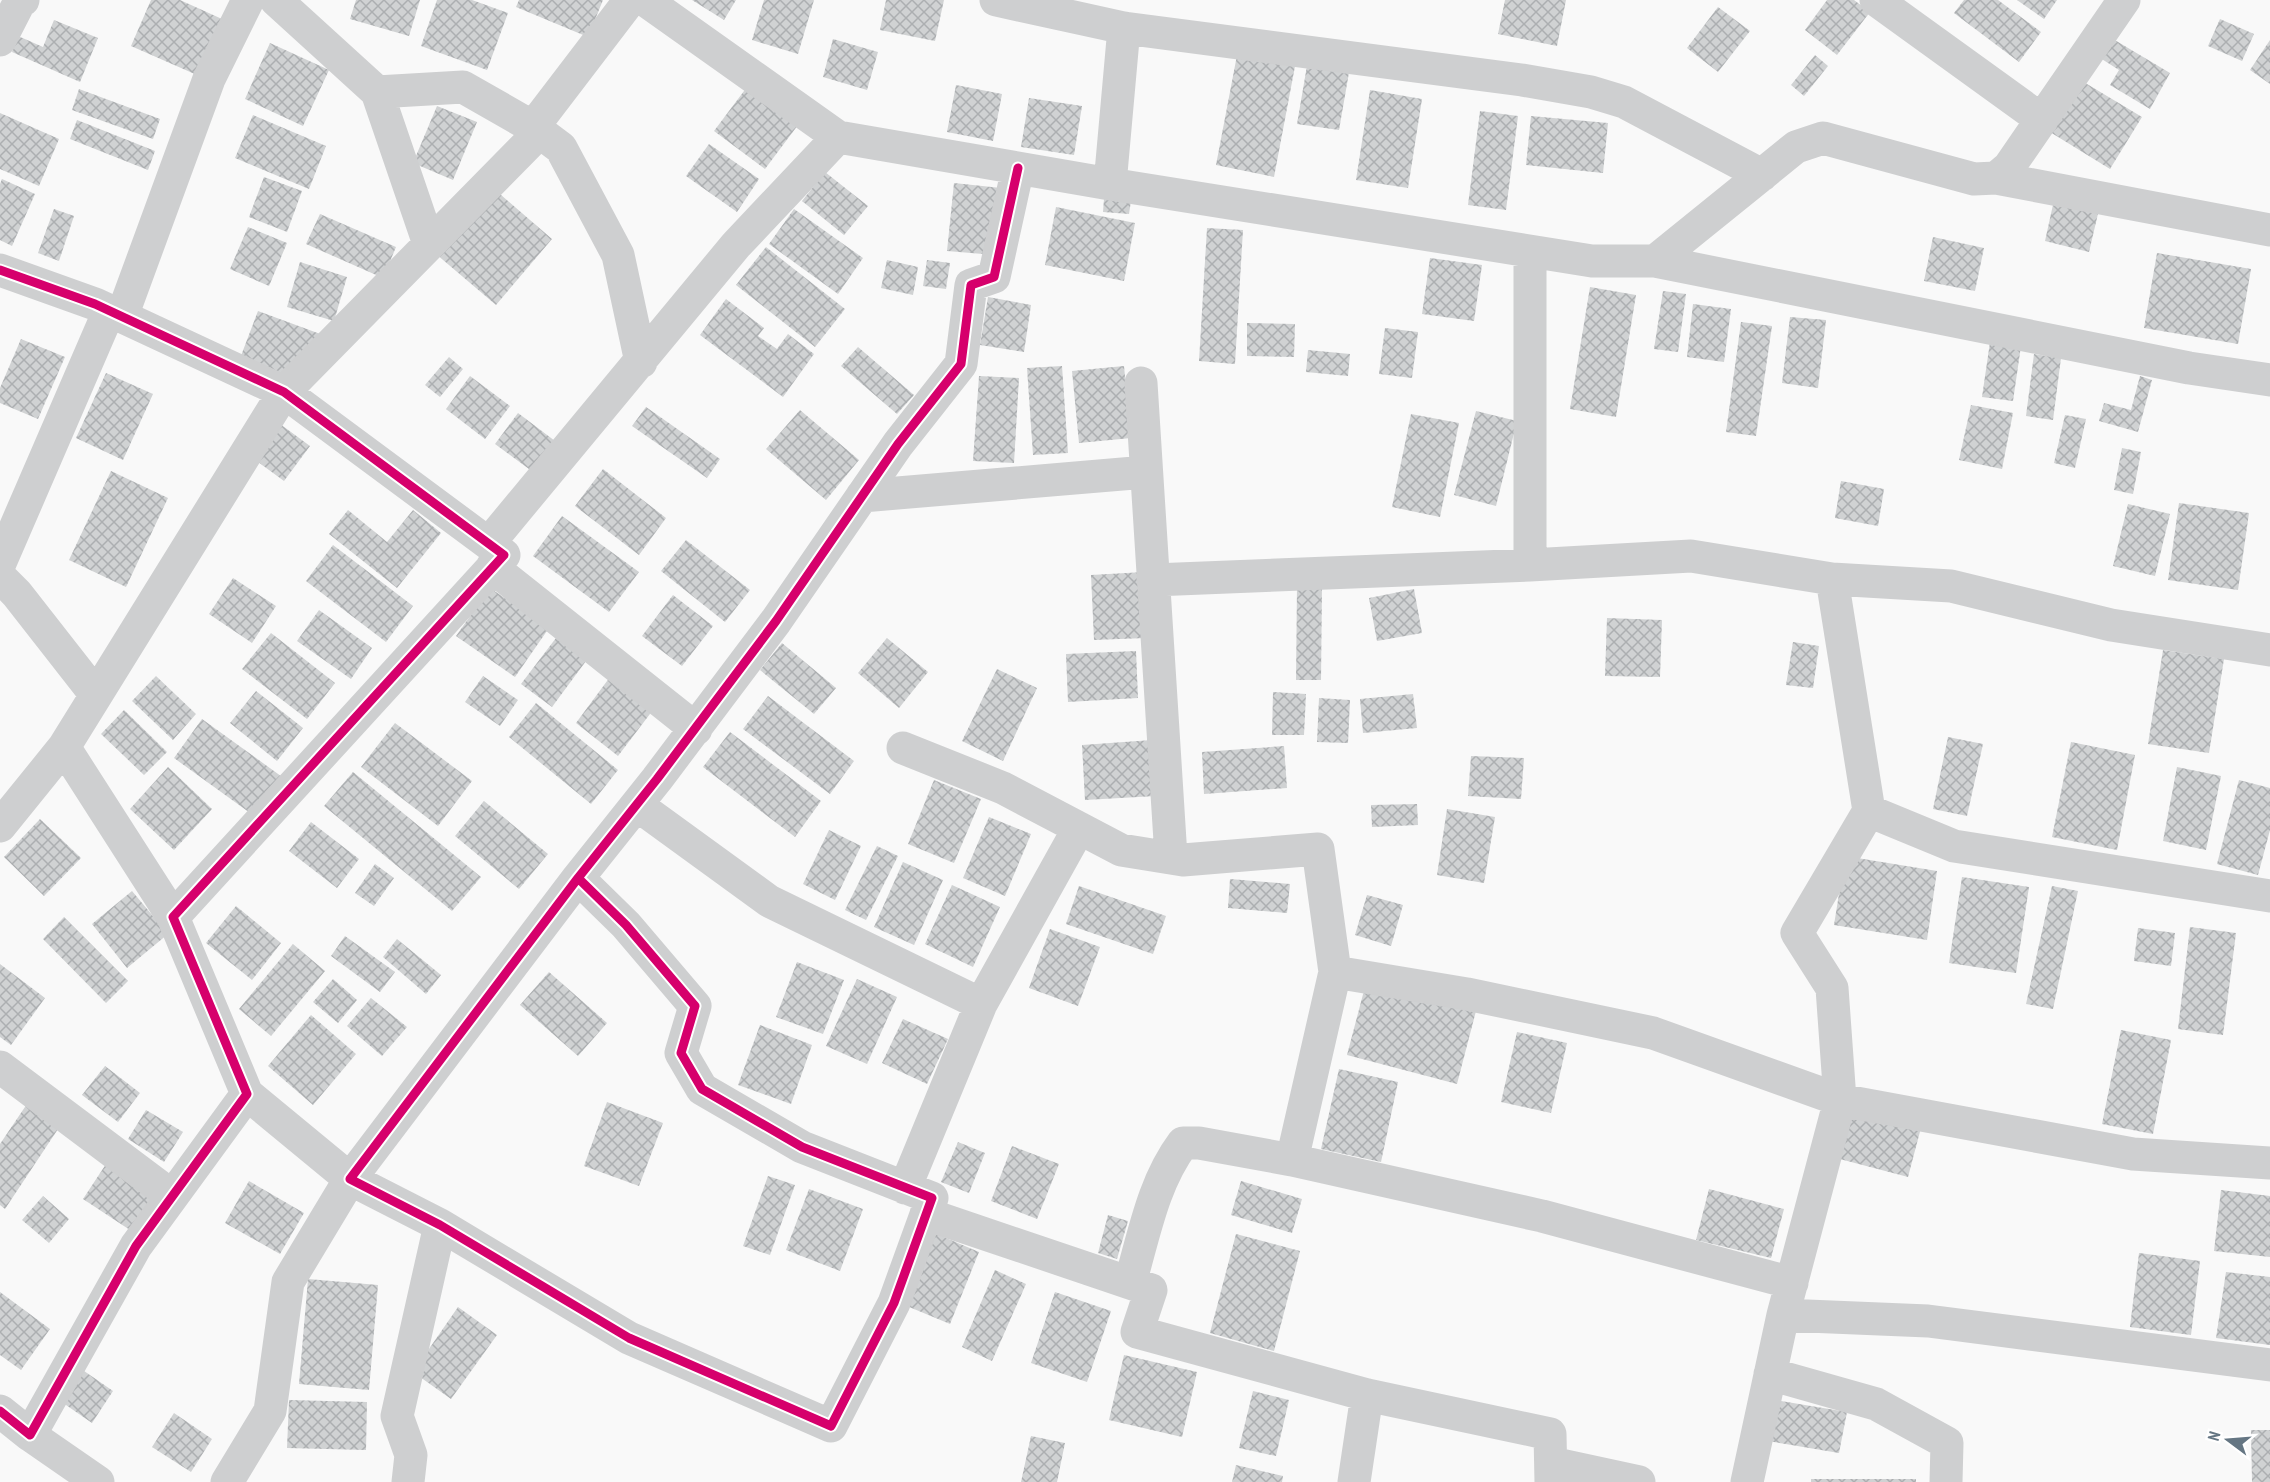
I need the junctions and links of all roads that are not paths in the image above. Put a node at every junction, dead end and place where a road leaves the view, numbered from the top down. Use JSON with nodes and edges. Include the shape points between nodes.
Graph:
{"nodes":[{"id":1,"x":21,"y":0,"type":"edge"},
{"id":2,"x":248,"y":0,"type":"edge"},
{"id":3,"x":276,"y":0,"type":"edge"},
{"id":4,"x":630,"y":0,"type":"edge"},
{"id":5,"x":645,"y":0,"type":"edge"},
{"id":6,"x":996,"y":0,"type":"edge"},
{"id":7,"x":1876,"y":0,"type":"edge"},
{"id":8,"x":2124,"y":0,"type":"edge"},
{"id":9,"x":1124,"y":28,"type":"junction"},
{"id":10,"x":0,"y":40,"type":"edge"},
{"id":11,"x":377,"y":92,"type":"junction"},
{"id":12,"x":2042,"y":120,"type":"junction"},
{"id":13,"x":533,"y":127,"type":"junction"},
{"id":14,"x":838,"y":137,"type":"junction"},
{"id":15,"x":1018,"y":168,"type":"junction"},
{"id":16,"x":1762,"y":175,"type":"junction"},
{"id":17,"x":1996,"y":178,"type":"junction"},
{"id":18,"x":1110,"y":184,"type":"junction"},
{"id":19,"x":2270,"y":230,"type":"edge"},
{"id":20,"x":429,"y":244,"type":"junction"},
{"id":21,"x":1530,"y":252,"type":"junction"},
{"id":22,"x":1655,"y":261,"type":"junction"},
{"id":23,"x":0,"y":270,"type":"edge"},
{"id":24,"x":116,"y":314,"type":"junction"},
{"id":25,"x":641,"y":362,"type":"junction"},
{"id":26,"x":2270,"y":380,"type":"edge"},
{"id":27,"x":1141,"y":383,"type":"dead end"},
{"id":28,"x":284,"y":392,"type":"junction"},
{"id":29,"x":1146,"y":472,"type":"junction"},
{"id":30,"x":862,"y":495,"type":"junction"},
{"id":31,"x":491,"y":555,"type":"junction"},
{"id":32,"x":0,"y":563,"type":"edge"},
{"id":33,"x":1530,"y":565,"type":"junction"},
{"id":34,"x":0,"y":577,"type":"edge"},
{"id":35,"x":1832,"y":579,"type":"junction"},
{"id":36,"x":1153,"y":580,"type":"junction"},
{"id":37,"x":2269,"y":653,"type":"edge"},
{"id":38,"x":96,"y":695,"type":"junction"},
{"id":39,"x":696,"y":729,"type":"junction"},
{"id":40,"x":64,"y":747,"type":"junction"},
{"id":41,"x":903,"y":748,"type":"dead end"},
{"id":42,"x":637,"y":805,"type":"junction"},
{"id":43,"x":1869,"y":812,"type":"junction"},
{"id":44,"x":0,"y":826,"type":"edge"},
{"id":45,"x":1079,"y":828,"type":"junction"},
{"id":46,"x":1171,"y":857,"type":"junction"},
{"id":47,"x":579,"y":878,"type":"junction"},
{"id":48,"x":2270,"y":896,"type":"edge"},
{"id":49,"x":173,"y":916,"type":"junction"},
{"id":50,"x":1335,"y":972,"type":"junction"},
{"id":51,"x":981,"y":1004,"type":"junction"},
{"id":52,"x":0,"y":1067,"type":"edge"},
{"id":53,"x":247,"y":1094,"type":"junction"},
{"id":54,"x":1840,"y":1100,"type":"junction"},
{"id":55,"x":1292,"y":1160,"type":"junction"},
{"id":56,"x":2270,"y":1163,"type":"edge"},
{"id":57,"x":351,"y":1179,"type":"junction"},
{"id":58,"x":905,"y":1188,"type":"junction"},
{"id":59,"x":172,"y":1196,"type":"junction"},
{"id":60,"x":926,"y":1214,"type":"junction"},
{"id":61,"x":440,"y":1225,"type":"junction"},
{"id":62,"x":1130,"y":1283,"type":"junction"},
{"id":63,"x":1791,"y":1283,"type":"junction"},
{"id":64,"x":1783,"y":1315,"type":"junction"},
{"id":65,"x":2270,"y":1365,"type":"edge"},
{"id":66,"x":1770,"y":1374,"type":"junction"},
{"id":67,"x":1367,"y":1395,"type":"junction"},
{"id":68,"x":9,"y":1423,"type":"edge"},
{"id":69,"x":1551,"y":1473,"type":"edge"},
{"id":70,"x":414,"y":1480,"type":"edge"},
{"id":71,"x":98,"y":1482,"type":"edge"},
{"id":72,"x":227,"y":1482,"type":"edge"},
{"id":73,"x":1354,"y":1482,"type":"edge"},
{"id":74,"x":1639,"y":1482,"type":"edge"},
{"id":75,"x":1747,"y":1482,"type":"edge"},
{"id":76,"x":1946,"y":1482,"type":"edge"}],
"edges":[{"from":1,"to":10,"type":"street"},
{"from":2,"to":24,"type":"street","via":[[209,79]]},
{"from":3,"to":11,"type":"street"},
{"from":4,"to":13,"type":"street"},
{"from":5,"to":14,"type":"street"},
{"from":6,"to":9,"type":"street"},
{"from":7,"to":12,"type":"street"},
{"from":8,"to":12,"type":"street"},
{"from":9,"to":16,"type":"street","via":[[1591,92],[1624,102]]},
{"from":9,"to":18,"type":"street"},
{"from":11,"to":13,"type":"street","via":[[463,87]]},
{"from":11,"to":20,"type":"street"},
{"from":12,"to":17,"type":"street","via":[[2009,167]]},
{"from":13,"to":20,"type":"street","via":[[529,143]]},
{"from":13,"to":25,"type":"street","via":[[561,148],[618,255]]},
{"from":14,"to":15,"type":"street"},
{"from":14,"to":25,"type":"street","via":[[736,245]]},
{"from":15,"to":18,"type":"street"},
{"from":15,"to":30,"type":"street","via":[[994,277],[971,285],[961,364]]},
{"from":16,"to":17,"type":"street","via":[[1796,147],[1823,138],[1974,178]]},
{"from":16,"to":22,"type":"street"},
{"from":17,"to":19,"type":"street"},
{"from":18,"to":21,"type":"street"},
{"from":20,"to":28,"type":"street"},
{"from":21,"to":22,"type":"street","via":[[1592,261]]},
{"from":21,"to":33,"type":"street"},
{"from":22,"to":26,"type":"street","via":[[2189,368]]},
{"from":23,"to":24,"type":"street"},
{"from":24,"to":28,"type":"street"},
{"from":24,"to":32,"type":"street"},
{"from":25,"to":31,"type":"street"},
{"from":27,"to":29,"type":"street"},
{"from":28,"to":31,"type":"street"},
{"from":28,"to":38,"type":"street"},
{"from":29,"to":30,"type":"street"},
{"from":29,"to":36,"type":"street"},
{"from":30,"to":39,"type":"street"},
{"from":31,"to":39,"type":"street"},
{"from":31,"to":49,"type":"street"},
{"from":33,"to":35,"type":"street","via":[[1691,556]]},
{"from":33,"to":36,"type":"street"},
{"from":34,"to":38,"type":"street"},
{"from":35,"to":37,"type":"street","via":[[1951,586],[2111,625]]},
{"from":35,"to":43,"type":"street"},
{"from":36,"to":46,"type":"street"},
{"from":38,"to":40,"type":"street"},
{"from":39,"to":42,"type":"street"},
{"from":40,"to":44,"type":"street"},
{"from":40,"to":49,"type":"street"},
{"from":41,"to":45,"type":"street","via":[[1003,788]]},
{"from":42,"to":47,"type":"street"},
{"from":42,"to":51,"type":"street","via":[[769,901]]},
{"from":43,"to":48,"type":"street","via":[[1954,846]]},
{"from":43,"to":54,"type":"street","via":[[1797,933],[1832,988]]},
{"from":45,"to":46,"type":"street","via":[[1121,850]]},
{"from":45,"to":51,"type":"street"},
{"from":46,"to":50,"type":"street","via":[[1184,860],[1318,849]]},
{"from":47,"to":57,"type":"street"},
{"from":47,"to":58,"type":"street","via":[[626,925],[695,1006],[681,1053],[702,1089],[802,1147]]},
{"from":49,"to":53,"type":"street"},
{"from":50,"to":54,"type":"street","via":[[1467,994],[1653,1033]]},
{"from":50,"to":55,"type":"street"},
{"from":51,"to":58,"type":"street"},
{"from":52,"to":59,"type":"street"},
{"from":53,"to":57,"type":"street"},
{"from":53,"to":59,"type":"street"},
{"from":54,"to":56,"type":"street","via":[[2133,1154]]},
{"from":54,"to":63,"type":"street"},
{"from":55,"to":62,"type":"street","via":[[1183,1143],[1156,1191]]},
{"from":55,"to":63,"type":"street","via":[[1542,1216]]},
{"from":57,"to":61,"type":"street"},
{"from":57,"to":72,"type":"street","via":[[288,1282],[270,1411]]},
{"from":58,"to":60,"type":"street","via":[[932,1198]]},
{"from":59,"to":68,"type":"street"},
{"from":60,"to":61,"type":"street","via":[[894,1303],[831,1426],[629,1338]]},
{"from":60,"to":62,"type":"street"},
{"from":61,"to":70,"type":"street","via":[[397,1416],[411,1455]]},
{"from":62,"to":67,"type":"street","via":[[1150,1290],[1137,1332]]},
{"from":63,"to":64,"type":"street"},
{"from":64,"to":65,"type":"street","via":[[1928,1321]]},
{"from":64,"to":66,"type":"street"},
{"from":66,"to":75,"type":"street"},
{"from":66,"to":76,"type":"street","via":[[1876,1404],[1947,1443]]},
{"from":67,"to":69,"type":"street","via":[[1550,1434]]},
{"from":67,"to":73,"type":"street"},
{"from":68,"to":71,"type":"street"},
{"from":69,"to":74,"type":"street"}]}
